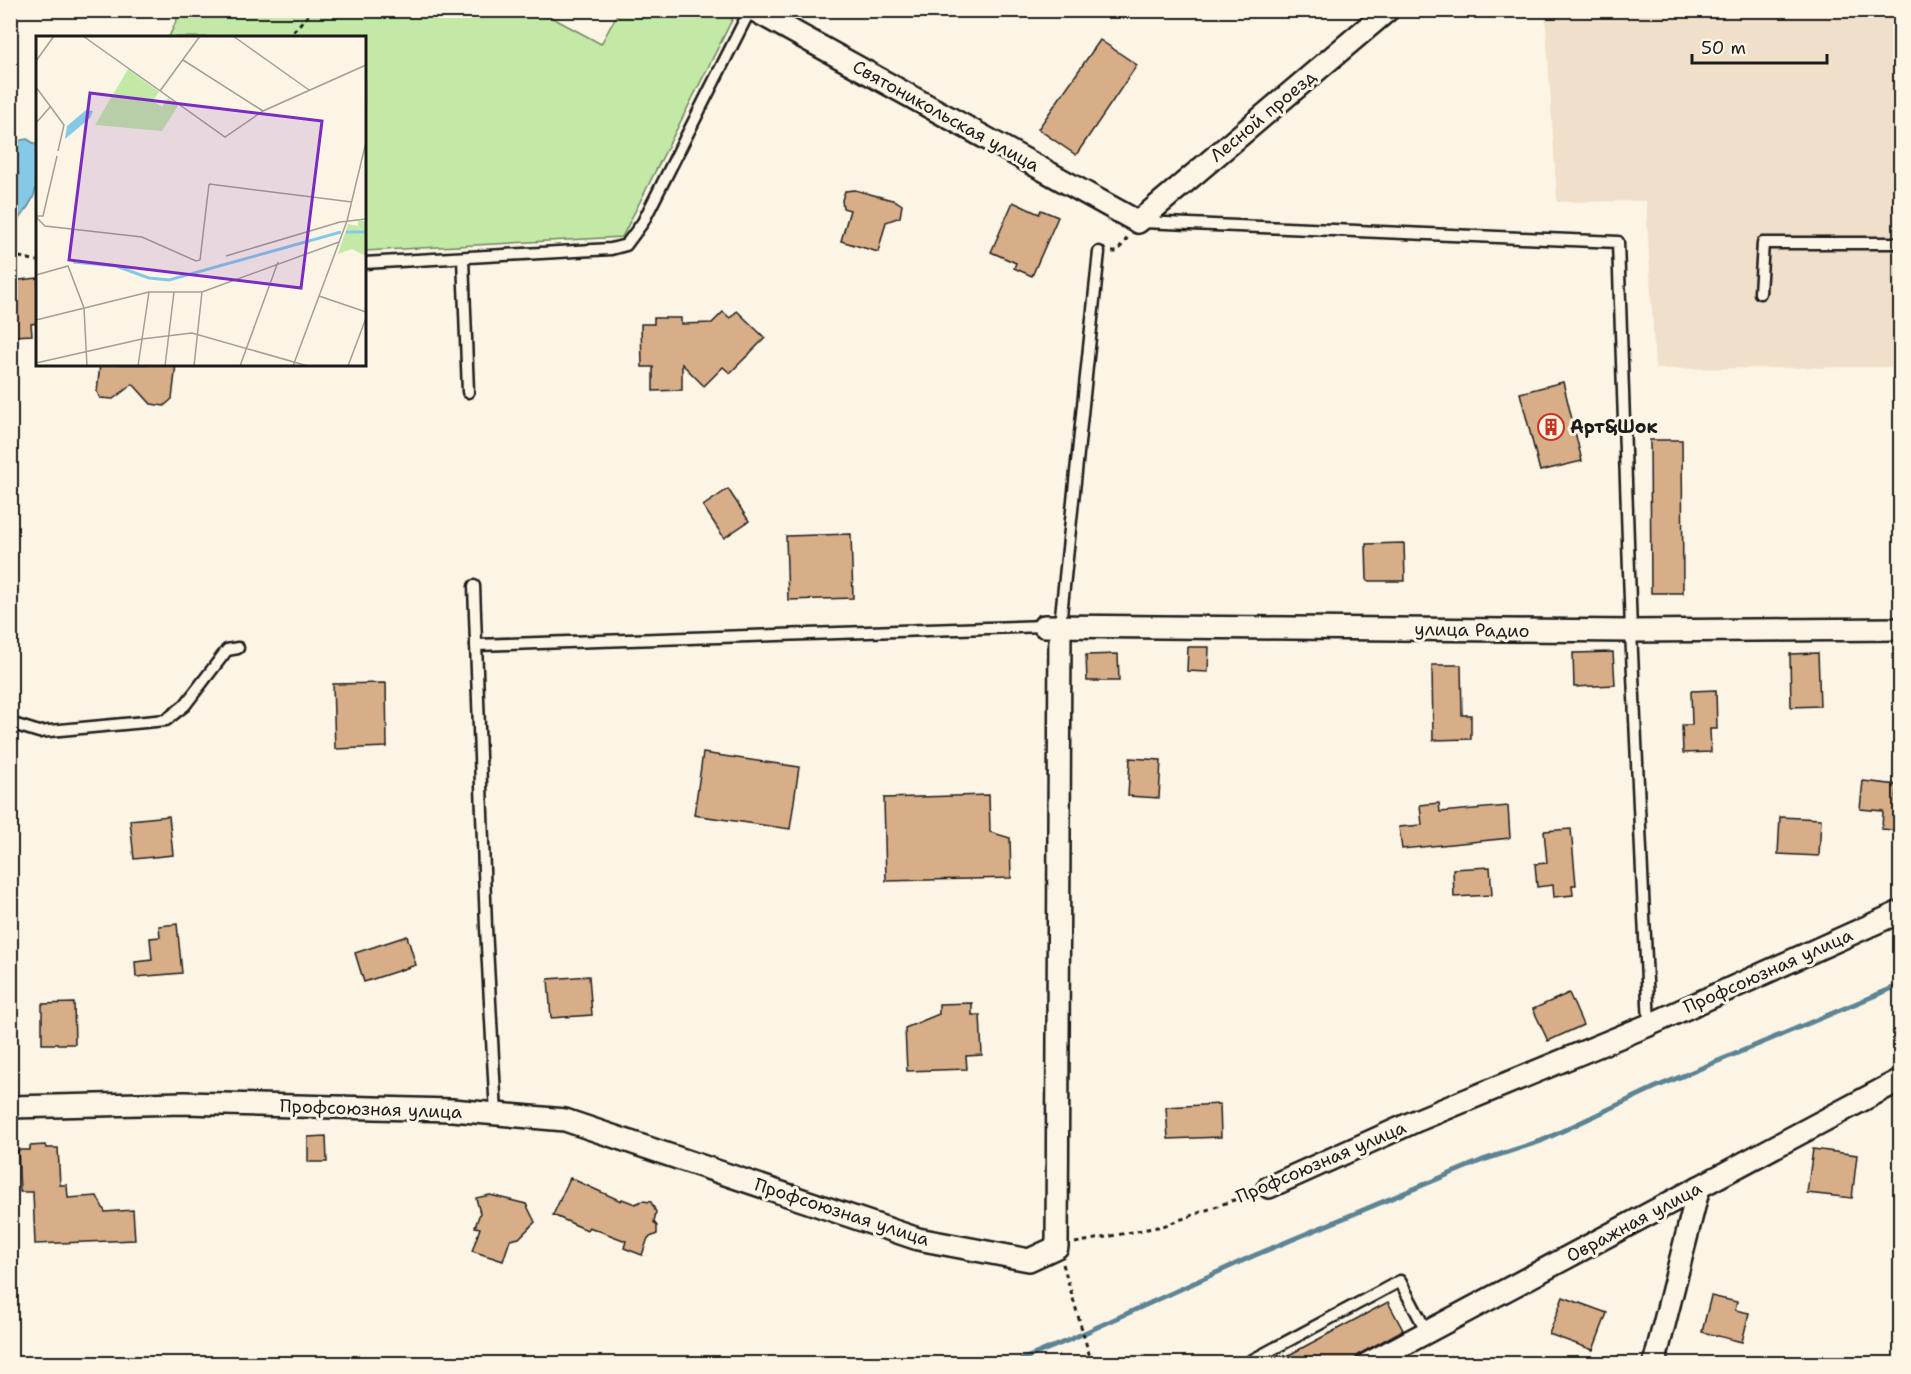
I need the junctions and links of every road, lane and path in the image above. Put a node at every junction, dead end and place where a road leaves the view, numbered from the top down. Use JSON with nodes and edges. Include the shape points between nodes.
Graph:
{"nodes":[{"id":1,"x":313,"y":10,"type":"edge"},
{"id":2,"x":752,"y":10,"type":"edge"},
{"id":3,"x":1388,"y":10,"type":"edge"},
{"id":4,"x":289,"y":36,"type":"edge"},
{"id":5,"x":1138,"y":222,"type":"junction"},
{"id":6,"x":1900,"y":243,"type":"edge"},
{"id":7,"x":1099,"y":252,"type":"joint"},
{"id":8,"x":10,"y":255,"type":"edge"},
{"id":9,"x":463,"y":258,"type":"junction"},
{"id":10,"x":36,"y":261,"type":"edge"},
{"id":11,"x":366,"y":262,"type":"edge"},
{"id":12,"x":1760,"y":293,"type":"dead end"},
{"id":13,"x":468,"y":392,"type":"dead end"},
{"id":14,"x":474,"y":586,"type":"dead end"},
{"id":15,"x":1052,"y":626,"type":"junction"},
{"id":16,"x":1900,"y":629,"type":"edge"},
{"id":17,"x":1631,"y":631,"type":"junction"},
{"id":18,"x":476,"y":645,"type":"junction"},
{"id":19,"x":237,"y":648,"type":"dead end"},
{"id":20,"x":10,"y":723,"type":"edge"},
{"id":21,"x":1900,"y":912,"type":"edge"},
{"id":22,"x":1649,"y":1025,"type":"junction"},
{"id":23,"x":1900,"y":1080,"type":"edge"},
{"id":24,"x":10,"y":1107,"type":"edge"},
{"id":25,"x":496,"y":1114,"type":"junction"},
{"id":26,"x":1269,"y":1187,"type":"joint"},
{"id":27,"x":1699,"y":1187,"type":"junction"},
{"id":28,"x":1057,"y":1247,"type":"junction"},
{"id":29,"x":1427,"y":1332,"type":"junction"},
{"id":30,"x":1092,"y":1364,"type":"edge"},
{"id":31,"x":1245,"y":1364,"type":"edge"},
{"id":32,"x":1367,"y":1364,"type":"edge"},
{"id":33,"x":1654,"y":1364,"type":"edge"}],
"edges":[{"from":1,"to":4,"type":"path"},
{"from":2,"to":5,"type":"street","name":"Святоникольская улица"},
{"from":2,"to":9,"type":"lane","via":[[643,222],[626,245]]},
{"from":3,"to":5,"type":"street","name":"Лесной проезд"},
{"from":5,"to":7,"type":"path","via":[[1117,252]]},
{"from":5,"to":17,"type":"lane","via":[[1618,242]]},
{"from":6,"to":12,"type":"lane","via":[[1763,243]]},
{"from":7,"to":15,"type":"lane"},
{"from":8,"to":10,"type":"path"},
{"from":9,"to":11,"type":"lane"},
{"from":9,"to":13,"type":"lane"},
{"from":14,"to":18,"type":"lane"},
{"from":15,"to":17,"type":"street","name":"улица Радио"},
{"from":15,"to":18,"type":"lane"},
{"from":15,"to":28,"type":"street"},
{"from":16,"to":17,"type":"street","name":"улица Радио"},
{"from":17,"to":22,"type":"lane"},
{"from":18,"to":25,"type":"lane"},
{"from":19,"to":20,"type":"lane","via":[[227,650],[185,705],[166,720],[39,732]]},
{"from":21,"to":22,"type":"street","name":"Профсоюзная улица"},
{"from":22,"to":26,"type":"street","name":"Профсоюзная улица","via":[[1418,1120]]},
{"from":23,"to":27,"type":"street","name":"Овражная улица"},
{"from":24,"to":25,"type":"street","name":"Профсоюзная улица","via":[[183,1104]]},
{"from":25,"to":28,"type":"street","name":"Профсоюзная улица","via":[[565,1120],[918,1239],[1029,1260]]},
{"from":26,"to":28,"type":"path","name":"Профсоюзная улица","via":[[1163,1226]]},
{"from":27,"to":29,"type":"street","name":"Овражная улица"},
{"from":27,"to":33,"type":"street"},
{"from":28,"to":30,"type":"path"},
{"from":29,"to":31,"type":"lane","via":[[1400,1281]]},
{"from":29,"to":32,"type":"street","name":"Овражная улица"}]}
